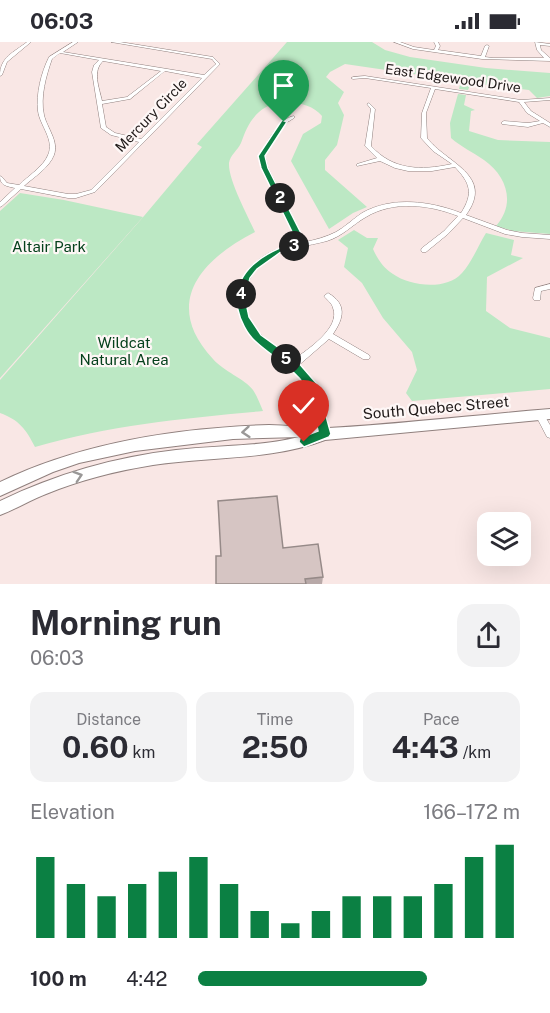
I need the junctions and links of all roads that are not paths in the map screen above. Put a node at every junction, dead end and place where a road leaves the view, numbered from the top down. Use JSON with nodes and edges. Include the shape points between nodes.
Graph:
{"nodes":[{"id":1,"x":29,"y":42,"type":"edge"},
{"id":2,"x":76,"y":42,"type":"edge"},
{"id":3,"x":113,"y":42,"type":"edge"},
{"id":4,"x":396,"y":42,"type":"edge"},
{"id":5,"x":436,"y":42,"type":"edge"},
{"id":6,"x":538,"y":43,"type":"edge"},
{"id":7,"x":550,"y":45,"type":"edge"},
{"id":8,"x":487,"y":46,"type":"dead end"},
{"id":9,"x":59,"y":52,"type":"junction"},
{"id":10,"x":435,"y":52,"type":"junction"},
{"id":11,"x":482,"y":58,"type":"junction"},
{"id":12,"x":103,"y":59,"type":"junction"},
{"id":13,"x":549,"y":59,"type":"edge"},
{"id":14,"x":164,"y":70,"type":"junction"},
{"id":15,"x":0,"y":72,"type":"edge"},
{"id":16,"x":206,"y":77,"type":"junction"},
{"id":17,"x":353,"y":78,"type":"dead end"},
{"id":18,"x":433,"y":88,"type":"junction"},
{"id":19,"x":550,"y":99,"type":"edge"},
{"id":20,"x":520,"y":101,"type":"junction"},
{"id":21,"x":99,"y":103,"type":"junction"},
{"id":22,"x":369,"y":104,"type":"dead end"},
{"id":23,"x":292,"y":117,"type":"dead end"},
{"id":24,"x":542,"y":122,"type":"junction"},
{"id":25,"x":504,"y":123,"type":"dead end"},
{"id":26,"x":550,"y":125,"type":"edge"},
{"id":27,"x":143,"y":141,"type":"junction"},
{"id":28,"x":380,"y":159,"type":"junction"},
{"id":29,"x":359,"y":165,"type":"dead end"},
{"id":30,"x":456,"y":165,"type":"junction"},
{"id":31,"x":0,"y":178,"type":"edge"},
{"id":32,"x":21,"y":187,"type":"junction"},
{"id":33,"x":0,"y":206,"type":"edge"},
{"id":34,"x":464,"y":215,"type":"junction"},
{"id":35,"x":550,"y":237,"type":"edge"},
{"id":36,"x":302,"y":243,"type":"junction"},
{"id":37,"x":424,"y":250,"type":"dead end"},
{"id":38,"x":550,"y":286,"type":"edge"},
{"id":39,"x":328,"y":296,"type":"dead end"},
{"id":40,"x":537,"y":298,"type":"dead end"},
{"id":41,"x":328,"y":335,"type":"junction"},
{"id":42,"x":366,"y":357,"type":"dead end"},
{"id":43,"x":294,"y":364,"type":"junction"},
{"id":44,"x":545,"y":415,"type":"edge"},
{"id":45,"x":325,"y":434,"type":"junction"},
{"id":46,"x":550,"y":434,"type":"edge"},
{"id":47,"x":0,"y":489,"type":"edge"},
{"id":48,"x":0,"y":508,"type":"edge"}],
"edges":[{"from":1,"to":15,"type":"street","via":[[5,61]]},
{"from":2,"to":9,"type":"street"},
{"from":3,"to":16,"type":"street","name":"Mercury Circle","via":[[213,58],[218,64]]},
{"from":4,"to":10,"type":"street"},
{"from":5,"to":10,"type":"street"},
{"from":6,"to":7,"type":"street"},
{"from":6,"to":13,"type":"street","via":[[539,50]]},
{"from":8,"to":11,"type":"street"},
{"from":9,"to":12,"type":"street"},
{"from":9,"to":32,"type":"street","via":[[49,61],[40,105],[53,154]]},
{"from":10,"to":11,"type":"street"},
{"from":11,"to":13,"type":"street"},
{"from":12,"to":14,"type":"street"},
{"from":12,"to":21,"type":"street","via":[[95,68]]},
{"from":14,"to":16,"type":"street"},
{"from":14,"to":21,"type":"street","via":[[128,98]]},
{"from":16,"to":27,"type":"street","name":"Mercury Circle"},
{"from":17,"to":18,"type":"street","name":"East Edgewood Drive"},
{"from":18,"to":20,"type":"street","name":"East Edgewood Drive"},
{"from":18,"to":30,"type":"street","via":[[424,113],[424,138]]},
{"from":19,"to":20,"type":"street","name":"East Edgewood Drive"},
{"from":20,"to":24,"type":"street"},
{"from":21,"to":27,"type":"street","via":[[104,128]]},
{"from":22,"to":28,"type":"street","via":[[373,109],[368,146]]},
{"from":23,"to":36,"type":"street","via":[[284,122],[262,156]]},
{"from":24,"to":25,"type":"street"},
{"from":24,"to":26,"type":"street"},
{"from":27,"to":32,"type":"street","name":"Mercury Circle","via":[[100,185],[85,194],[68,196]]},
{"from":28,"to":29,"type":"street"},
{"from":28,"to":30,"type":"street","via":[[413,170],[440,170]]},
{"from":30,"to":34,"type":"street","via":[[472,187],[472,200]]},
{"from":31,"to":32,"type":"street","name":"Mercury Circle"},
{"from":32,"to":33,"type":"street"},
{"from":34,"to":35,"type":"street","via":[[505,232]]},
{"from":34,"to":36,"type":"street","via":[[415,204],[387,207],[360,217],[339,234]]},
{"from":34,"to":37,"type":"street"},
{"from":36,"to":43,"type":"street","via":[[278,250],[254,267],[240,298],[244,318],[253,332]]},
{"from":38,"to":40,"type":"street","via":[[538,290]]},
{"from":39,"to":41,"type":"street","via":[[339,315]]},
{"from":41,"to":42,"type":"street"},
{"from":41,"to":43,"type":"street"},
{"from":43,"to":45,"type":"street","via":[[313,387]]},
{"from":44,"to":45,"type":"main road","name":"South Quebec Street"},
{"from":44,"to":46,"type":"street"},
{"from":45,"to":47,"type":"main road","name":"South Quebec Street","one_way":true,"via":[[270,430],[122,446],[46,468]]},
{"from":48,"to":45,"type":"main road","name":"South Quebec Street","one_way":true,"via":[[59,482],[104,468],[167,457],[281,446]]}]}
